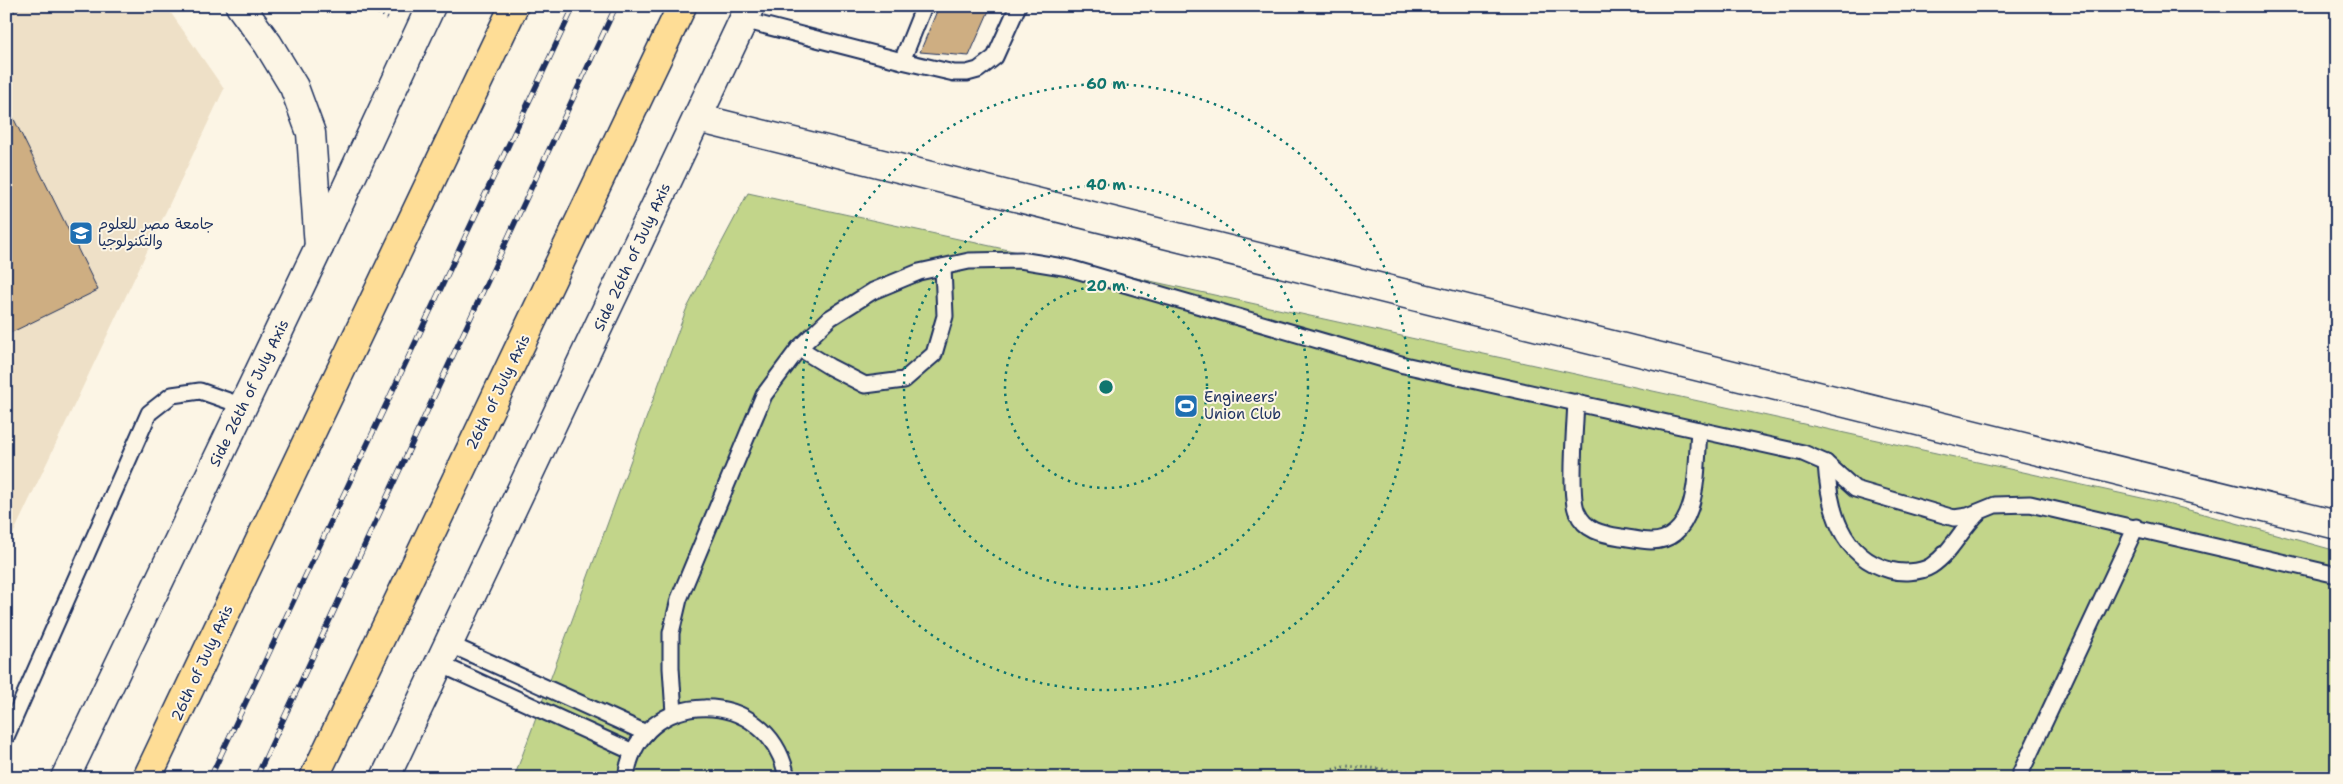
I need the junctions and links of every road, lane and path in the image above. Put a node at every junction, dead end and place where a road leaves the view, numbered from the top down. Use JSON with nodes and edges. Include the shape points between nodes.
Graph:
{"nodes":[{"id":1,"x":20,"y":6,"type":"edge"},
{"id":2,"x":240,"y":6,"type":"edge"},
{"id":3,"x":431,"y":6,"type":"edge"},
{"id":4,"x":514,"y":6,"type":"edge"},
{"id":5,"x":682,"y":6,"type":"edge"},
{"id":6,"x":924,"y":6,"type":"edge"},
{"id":7,"x":1018,"y":6,"type":"edge"},
{"id":8,"x":746,"y":13,"type":"edge"},
{"id":9,"x":6,"y":18,"type":"edge"},
{"id":10,"x":902,"y":61,"type":"junction"},
{"id":11,"x":697,"y":118,"type":"junction"},
{"id":12,"x":319,"y":247,"type":"junction"},
{"id":13,"x":943,"y":267,"type":"junction"},
{"id":14,"x":799,"y":348,"type":"junction"},
{"id":15,"x":1576,"y":402,"type":"junction"},
{"id":16,"x":243,"y":406,"type":"junction"},
{"id":17,"x":1699,"y":430,"type":"junction"},
{"id":18,"x":1826,"y":463,"type":"junction"},
{"id":19,"x":1981,"y":510,"type":"junction"},
{"id":20,"x":2337,"y":525,"type":"edge"},
{"id":21,"x":2136,"y":528,"type":"junction"},
{"id":22,"x":2337,"y":575,"type":"edge"},
{"id":23,"x":445,"y":654,"type":"junction"},
{"id":24,"x":674,"y":713,"type":"junction"},
{"id":25,"x":646,"y":733,"type":"junction"},
{"id":26,"x":6,"y":737,"type":"edge"},
{"id":27,"x":633,"y":752,"type":"junction"},
{"id":28,"x":2020,"y":772,"type":"dead end"},
{"id":29,"x":1448,"y":776,"type":"edge"},
{"id":30,"x":65,"y":778,"type":"edge"},
{"id":31,"x":148,"y":778,"type":"edge"},
{"id":32,"x":314,"y":778,"type":"edge"},
{"id":33,"x":385,"y":778,"type":"edge"},
{"id":34,"x":626,"y":778,"type":"edge"},
{"id":35,"x":787,"y":778,"type":"edge"},
{"id":36,"x":1299,"y":778,"type":"edge"},
{"id":37,"x":1466,"y":778,"type":"edge"}],
"edges":[{"from":1,"to":9,"type":"path"},
{"from":2,"to":12,"type":"street","via":[[294,88],[311,133]]},
{"from":3,"to":12,"type":"street","name":"Side 26th of July Axis"},
{"from":4,"to":31,"type":"highway","name":"26th of July Axis"},
{"from":5,"to":32,"type":"highway","name":"26th of July Axis"},
{"from":6,"to":10,"type":"lane"},
{"from":7,"to":10,"type":"lane","via":[[995,57],[978,70],[954,73]]},
{"from":8,"to":10,"type":"lane"},
{"from":8,"to":11,"type":"street","name":"Side 26th of July Axis"},
{"from":11,"to":20,"type":"street"},
{"from":11,"to":23,"type":"street","name":"Side 26th of July Axis"},
{"from":12,"to":16,"type":"street","name":"Side 26th of July Axis"},
{"from":13,"to":14,"type":"lane","via":[[920,272],[873,291],[830,318]]},
{"from":13,"to":14,"type":"lane","via":[[945,316],[934,354],[904,380],[865,386]]},
{"from":13,"to":15,"type":"lane","via":[[969,261],[1020,260],[1069,268],[1404,365]]},
{"from":14,"to":24,"type":"lane","via":[[764,394],[679,599],[672,633]]},
{"from":15,"to":17,"type":"lane"},
{"from":15,"to":17,"type":"lane","via":[[1573,501],[1582,521],[1604,535],[1652,541],[1679,528],[1693,502]]},
{"from":16,"to":26,"type":"lane","via":[[200,391],[172,394],[149,413]]},
{"from":16,"to":30,"type":"street","name":"Side 26th of July Axis"},
{"from":17,"to":18,"type":"lane","via":[[1803,452]]},
{"from":18,"to":19,"type":"lane","via":[[1855,489],[1954,518]]},
{"from":18,"to":19,"type":"lane","via":[[1828,494],[1838,522],[1851,548],[1873,565],[1901,573],[1929,568],[1948,554],[1962,530]]},
{"from":19,"to":21,"type":"lane","via":[[2012,503],[2030,504]]},
{"from":21,"to":22,"type":"lane"},
{"from":21,"to":28,"type":"lane"},
{"from":23,"to":25,"type":"lane"},
{"from":23,"to":27,"type":"lane"},
{"from":23,"to":33,"type":"street","name":"Side 26th of July Axis"},
{"from":24,"to":25,"type":"lane"},
{"from":24,"to":35,"type":"lane","via":[[700,707],[727,710],[751,720],[771,738],[784,762]]},
{"from":25,"to":27,"type":"lane"},
{"from":27,"to":34,"type":"lane"},
{"from":29,"to":36,"type":"path","via":[[1347,766]]},
{"from":29,"to":37,"type":"path"}]}
